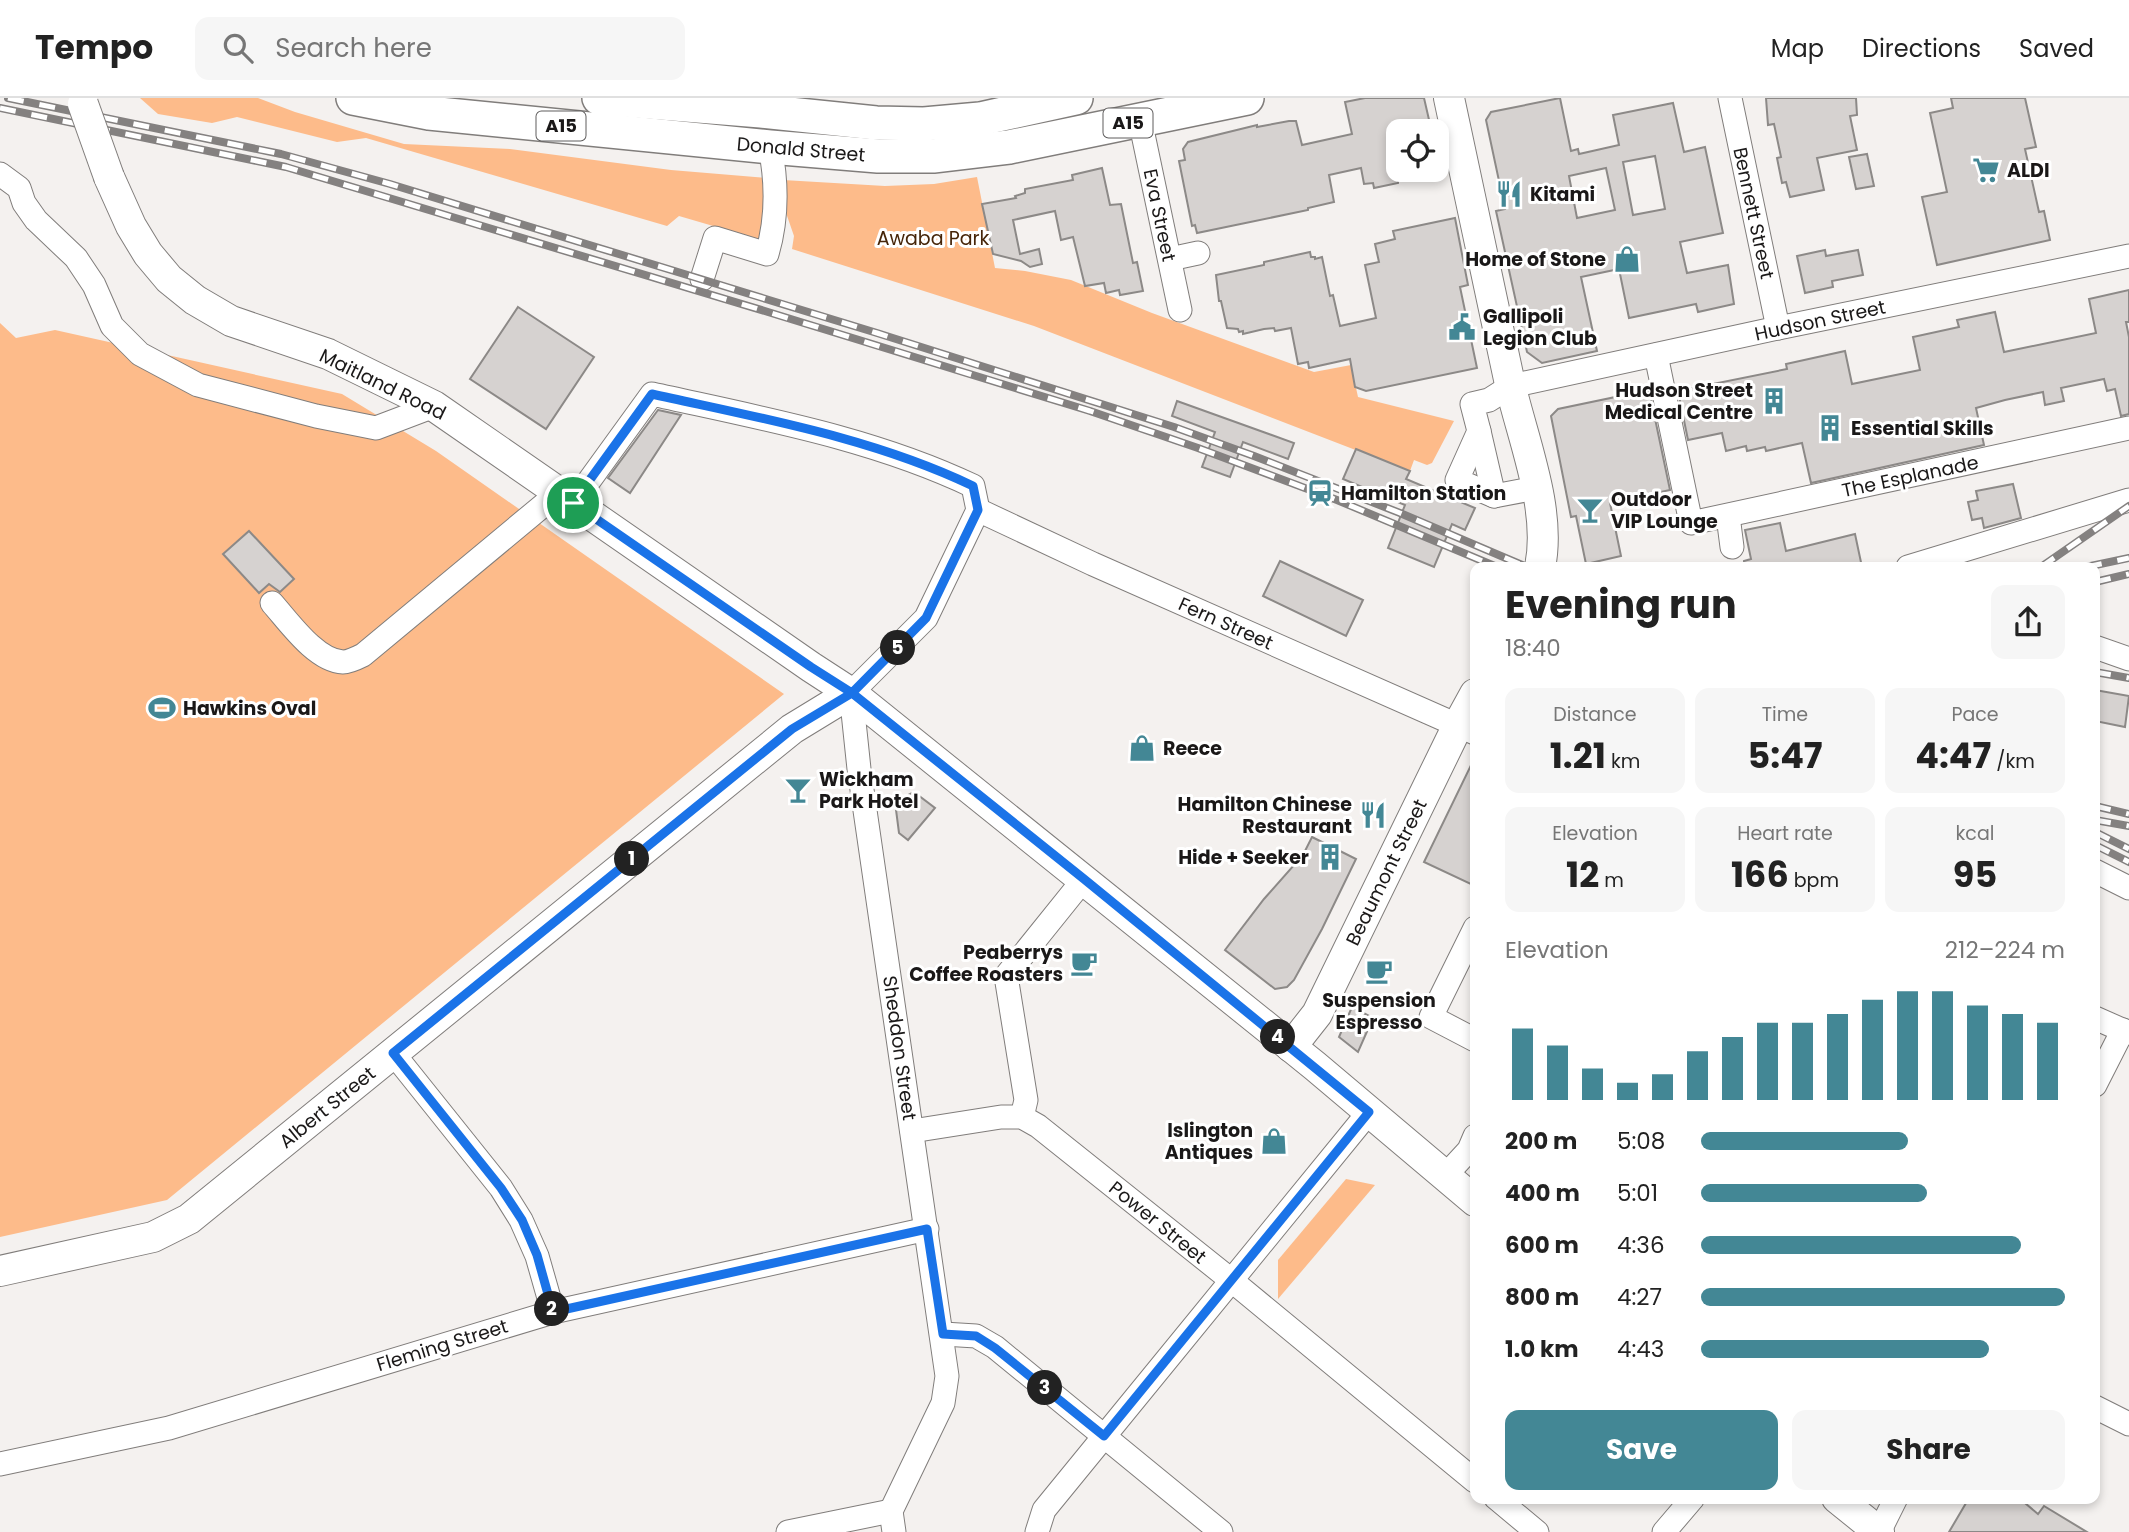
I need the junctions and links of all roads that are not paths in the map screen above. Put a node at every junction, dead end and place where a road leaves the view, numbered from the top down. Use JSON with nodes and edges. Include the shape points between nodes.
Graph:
{"nodes":[{"id":1,"x":353,"y":98,"type":"edge"},
{"id":2,"x":599,"y":98,"type":"edge"},
{"id":3,"x":1076,"y":98,"type":"edge"},
{"id":4,"x":1247,"y":98,"type":"edge"},
{"id":5,"x":1449,"y":98,"type":"edge"},
{"id":6,"x":1730,"y":98,"type":"edge"},
{"id":7,"x":81,"y":101,"type":"edge"},
{"id":8,"x":760,"y":104,"type":"edge"},
{"id":9,"x":1140,"y":120,"type":"junction"},
{"id":10,"x":770,"y":147,"type":"junction"},
{"id":11,"x":0,"y":174,"type":"edge"},
{"id":12,"x":1198,"y":253,"type":"dead end"},
{"id":13,"x":2129,"y":256,"type":"edge"},
{"id":14,"x":1170,"y":259,"type":"junction"},
{"id":15,"x":702,"y":279,"type":"dead end"},
{"id":16,"x":1180,"y":310,"type":"dead end"},
{"id":17,"x":1778,"y":328,"type":"junction"},
{"id":18,"x":1656,"y":355,"type":"junction"},
{"id":19,"x":1511,"y":386,"type":"junction"},
{"id":20,"x":434,"y":406,"type":"junction"},
{"id":21,"x":2129,"y":428,"type":"edge"},
{"id":22,"x":1479,"y":430,"type":"junction"},
{"id":23,"x":1536,"y":488,"type":"junction"},
{"id":24,"x":1494,"y":496,"type":"junction"},
{"id":25,"x":566,"y":498,"type":"junction"},
{"id":26,"x":2129,"y":500,"type":"edge"},
{"id":27,"x":978,"y":510,"type":"junction"},
{"id":28,"x":1728,"y":516,"type":"junction"},
{"id":29,"x":1732,"y":547,"type":"dead end"},
{"id":30,"x":1540,"y":562,"type":"edge"},
{"id":31,"x":1924,"y":562,"type":"edge"},
{"id":32,"x":272,"y":603,"type":"dead end"},
{"id":33,"x":2100,"y":649,"type":"edge"},
{"id":34,"x":2129,"y":659,"type":"edge"},
{"id":35,"x":852,"y":693,"type":"junction"},
{"id":36,"x":1466,"y":729,"type":"edge"},
{"id":37,"x":2100,"y":874,"type":"edge"},
{"id":38,"x":1084,"y":879,"type":"junction"},
{"id":39,"x":2129,"y":888,"type":"edge"},
{"id":40,"x":1470,"y":938,"type":"edge"},
{"id":41,"x":2100,"y":1020,"type":"edge"},
{"id":42,"x":2126,"y":1032,"type":"edge"},
{"id":43,"x":1470,"y":1037,"type":"edge"},
{"id":44,"x":1291,"y":1047,"type":"junction"},
{"id":45,"x":393,"y":1053,"type":"junction"},
{"id":46,"x":2100,"y":1076,"type":"edge"},
{"id":47,"x":1369,"y":1112,"type":"junction"},
{"id":48,"x":1022,"y":1117,"type":"junction"},
{"id":49,"x":912,"y":1131,"type":"junction"},
{"id":50,"x":1470,"y":1148,"type":"edge"},
{"id":51,"x":1445,"y":1177,"type":"junction"},
{"id":52,"x":1470,"y":1197,"type":"edge"},
{"id":53,"x":927,"y":1229,"type":"junction"},
{"id":54,"x":0,"y":1271,"type":"edge"},
{"id":55,"x":1231,"y":1280,"type":"junction"},
{"id":56,"x":553,"y":1312,"type":"junction"},
{"id":57,"x":943,"y":1334,"type":"junction"},
{"id":58,"x":2100,"y":1410,"type":"edge"},
{"id":59,"x":2129,"y":1424,"type":"edge"},
{"id":60,"x":1104,"y":1436,"type":"junction"},
{"id":61,"x":0,"y":1464,"type":"edge"},
{"id":62,"x":1470,"y":1477,"type":"edge"},
{"id":63,"x":1503,"y":1504,"type":"edge"},
{"id":64,"x":1688,"y":1504,"type":"edge"},
{"id":65,"x":1844,"y":1504,"type":"edge"},
{"id":66,"x":1893,"y":1504,"type":"edge"},
{"id":67,"x":892,"y":1521,"type":"edge"},
{"id":68,"x":788,"y":1532,"type":"edge"},
{"id":69,"x":1037,"y":1532,"type":"edge"},
{"id":70,"x":1221,"y":1532,"type":"edge"},
{"id":71,"x":1537,"y":1532,"type":"edge"},
{"id":72,"x":1664,"y":1532,"type":"edge"},
{"id":73,"x":1879,"y":1532,"type":"edge"}],
"edges":[{"from":1,"to":10,"type":"highway","name":"Donald Street","number":"A15","via":[[429,113]]},
{"from":2,"to":8,"type":"highway","name":"Donald Street","number":"A15"},
{"from":3,"to":8,"type":"highway","name":"Donald Street","number":"A15","via":[[979,119],[924,124],[876,123]]},
{"from":4,"to":9,"type":"highway","name":"Donald Street","number":"A15"},
{"from":5,"to":19,"type":"main road"},
{"from":6,"to":17,"type":"street","name":"Bennett Street"},
{"from":7,"to":20,"type":"main road","name":"Maitland Road","bridge":true,"via":[[131,226],[169,279],[231,321],[328,354]]},
{"from":8,"to":10,"type":"highway"},
{"from":9,"to":10,"type":"highway","name":"Donald Street","number":"A15","via":[[1010,147],[933,156]]},
{"from":9,"to":14,"type":"street","name":"Eva Street"},
{"from":10,"to":15,"type":"street","via":[[776,179],[767,254],[715,238]]},
{"from":11,"to":20,"type":"street","via":[[19,188],[36,220],[76,258],[112,326],[140,354],[198,385],[376,428]]},
{"from":12,"to":14,"type":"street"},
{"from":13,"to":17,"type":"street","name":"Hudson Street"},
{"from":14,"to":16,"type":"street","name":"Eva Street"},
{"from":17,"to":18,"type":"street","name":"Hudson Street"},
{"from":18,"to":19,"type":"street","name":"Hudson Street"},
{"from":18,"to":28,"type":"street","name":"The Esplanade","via":[[1691,523]]},
{"from":19,"to":22,"type":"street","name":"Hudson Street","via":[[1472,404]]},
{"from":19,"to":23,"type":"main road"},
{"from":20,"to":25,"type":"main road","name":"Maitland Road"},
{"from":21,"to":28,"type":"street","name":"The Esplanade"},
{"from":22,"to":24,"type":"street"},
{"from":22,"to":24,"type":"street","via":[[1457,480]]},
{"from":23,"to":24,"type":"street"},
{"from":23,"to":30,"type":"main road"},
{"from":25,"to":27,"type":"street","via":[[652,394],[815,431],[951,475],[973,486]]},
{"from":25,"to":32,"type":"street","via":[[363,655],[345,662],[330,660],[315,649]]},
{"from":25,"to":35,"type":"main road","name":"Maitland Road"},
{"from":26,"to":31,"type":"street"},
{"from":27,"to":35,"type":"street","via":[[926,618]]},
{"from":27,"to":36,"type":"street","name":"Fern Street"},
{"from":28,"to":29,"type":"street"},
{"from":33,"to":34,"type":"street"},
{"from":35,"to":38,"type":"main road","name":"Maitland Road"},
{"from":35,"to":45,"type":"main road","name":"Albert Street","via":[[792,729]]},
{"from":35,"to":49,"type":"street","name":"Sheddon Street"},
{"from":36,"to":44,"type":"main road","name":"Beaumont Street","via":[[1317,1014]]},
{"from":37,"to":39,"type":"street"},
{"from":38,"to":44,"type":"main road","name":"Maitland Road"},
{"from":38,"to":48,"type":"street","via":[[1006,976],[1026,1100]]},
{"from":40,"to":43,"type":"street","via":[[1431,1017]]},
{"from":41,"to":42,"type":"street"},
{"from":42,"to":46,"type":"street"},
{"from":44,"to":47,"type":"main road","name":"Maitland Road"},
{"from":45,"to":54,"type":"main road","name":"Albert Street","via":[[172,1229]]},
{"from":45,"to":56,"type":"street","via":[[522,1220]]},
{"from":47,"to":51,"type":"main road","name":"Maitland Road"},
{"from":47,"to":55,"type":"street"},
{"from":48,"to":49,"type":"street"},
{"from":48,"to":55,"type":"street","name":"Power Street"},
{"from":49,"to":53,"type":"street","name":"Sheddon Street"},
{"from":50,"to":51,"type":"street"},
{"from":51,"to":52,"type":"main road","name":"Maitland Road"},
{"from":53,"to":56,"type":"street","name":"Fleming Street"},
{"from":53,"to":57,"type":"street","name":"Sheddon Street"},
{"from":55,"to":60,"type":"street"},
{"from":55,"to":62,"type":"street","name":"Power Street"},
{"from":56,"to":61,"type":"street","name":"Fleming Street","via":[[169,1428]]},
{"from":57,"to":60,"type":"street","via":[[976,1336],[995,1348]]},
{"from":57,"to":67,"type":"street","name":"Sheddon Street","via":[[947,1376],[943,1403]]},
{"from":58,"to":59,"type":"street"},
{"from":60,"to":69,"type":"street","via":[[1045,1510]]},
{"from":60,"to":70,"type":"street"},
{"from":63,"to":71,"type":"street"},
{"from":64,"to":72,"type":"street"},
{"from":65,"to":73,"type":"main road"},
{"from":66,"to":73,"type":"street"},
{"from":67,"to":68,"type":"street"}]}
